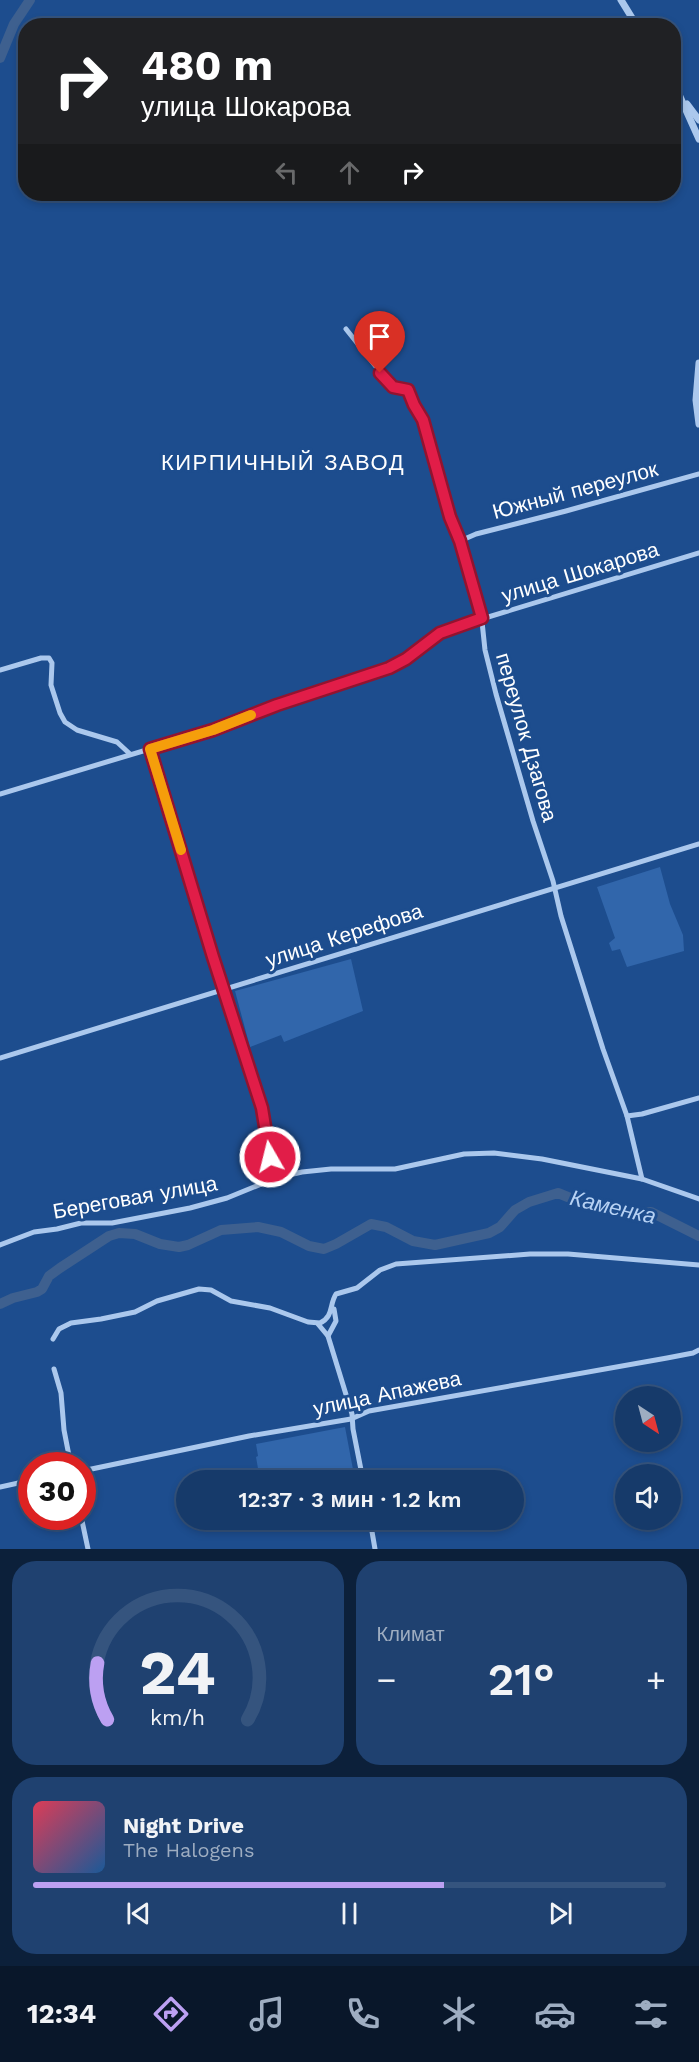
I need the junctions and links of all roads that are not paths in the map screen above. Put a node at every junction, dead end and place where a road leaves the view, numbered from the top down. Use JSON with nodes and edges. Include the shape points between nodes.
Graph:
{"nodes":[{"id":1,"x":621,"y":0,"type":"edge"},
{"id":2,"x":632,"y":18,"type":"edge"},
{"id":3,"x":681,"y":95,"type":"edge"},
{"id":4,"x":681,"y":100,"type":"edge"},
{"id":5,"x":699,"y":120,"type":"edge"},
{"id":6,"x":699,"y":139,"type":"edge"},
{"id":7,"x":346,"y":330,"type":"dead end"},
{"id":8,"x":699,"y":363,"type":"edge"},
{"id":9,"x":699,"y":424,"type":"edge"},
{"id":10,"x":699,"y":474,"type":"edge"},
{"id":11,"x":460,"y":541,"type":"junction"},
{"id":12,"x":699,"y":553,"type":"edge"},
{"id":13,"x":482,"y":618,"type":"junction"},
{"id":14,"x":0,"y":670,"type":"edge"},
{"id":15,"x":150,"y":749,"type":"junction"},
{"id":16,"x":130,"y":754,"type":"junction"},
{"id":17,"x":0,"y":794,"type":"edge"},
{"id":18,"x":699,"y":844,"type":"edge"},
{"id":19,"x":555,"y":889,"type":"junction"},
{"id":20,"x":224,"y":989,"type":"junction"},
{"id":21,"x":0,"y":1058,"type":"edge"},
{"id":22,"x":699,"y":1098,"type":"edge"},
{"id":23,"x":627,"y":1116,"type":"junction"},
{"id":24,"x":276,"y":1178,"type":"junction"},
{"id":25,"x":642,"y":1179,"type":"junction"},
{"id":26,"x":699,"y":1199,"type":"edge"},
{"id":27,"x":0,"y":1239,"type":"edge"},
{"id":28,"x":7,"y":1242,"type":"junction"},
{"id":29,"x":0,"y":1245,"type":"edge"},
{"id":30,"x":699,"y":1265,"type":"edge"},
{"id":31,"x":333,"y":1306,"type":"junction"},
{"id":32,"x":318,"y":1324,"type":"junction"},
{"id":33,"x":328,"y":1336,"type":"junction"},
{"id":34,"x":53,"y":1339,"type":"dead end"},
{"id":35,"x":699,"y":1350,"type":"edge"},
{"id":36,"x":54,"y":1369,"type":"dead end"},
{"id":37,"x":351,"y":1419,"type":"junction"},
{"id":38,"x":68,"y":1452,"type":"edge"},
{"id":39,"x":96,"y":1468,"type":"edge"},
{"id":40,"x":361,"y":1470,"type":"edge"},
{"id":41,"x":18,"y":1483,"type":"edge"},
{"id":42,"x":0,"y":1487,"type":"edge"},
{"id":43,"x":84,"y":1530,"type":"edge"},
{"id":44,"x":372,"y":1530,"type":"edge"},
{"id":45,"x":88,"y":1549,"type":"edge"},
{"id":46,"x":375,"y":1549,"type":"edge"}],
"edges":[{"from":1,"to":2,"type":"street"},
{"from":3,"to":5,"type":"street"},
{"from":4,"to":6,"type":"street"},
{"from":7,"to":11,"type":"street","name":"переулок Дзагова","via":[[389,383],[408,390],[423,420]]},
{"from":8,"to":9,"type":"street"},
{"from":10,"to":11,"type":"street","name":"Южный переулок"},
{"from":11,"to":13,"type":"street","name":"переулок Дзагова"},
{"from":12,"to":13,"type":"street","name":"улица Шокарова"},
{"from":13,"to":15,"type":"street","name":"улица Шокарова","via":[[440,633],[389,668]]},
{"from":13,"to":19,"type":"street","name":"переулок Дзагова","via":[[492,678]]},
{"from":14,"to":16,"type":"street","via":[[49,658],[51,685],[65,722],[77,730],[117,742]]},
{"from":15,"to":16,"type":"street","name":"улица Шокарова"},
{"from":15,"to":20,"type":"street"},
{"from":16,"to":17,"type":"street","name":"улица Шокарова"},
{"from":18,"to":19,"type":"street","name":"улица Керефова"},
{"from":19,"to":20,"type":"street","name":"улица Керефова"},
{"from":19,"to":23,"type":"street","name":"переулок Дзагова"},
{"from":20,"to":21,"type":"street","name":"улица Керефова"},
{"from":20,"to":24,"type":"street","via":[[262,1108]]},
{"from":22,"to":23,"type":"street"},
{"from":23,"to":25,"type":"street","name":"переулок Дзагова"},
{"from":24,"to":25,"type":"street","name":"Береговая улица","via":[[319,1170],[395,1169],[450,1155],[482,1153],[541,1159]]},
{"from":24,"to":28,"type":"street","name":"Береговая улица","via":[[190,1208],[112,1223],[81,1223]]},
{"from":25,"to":26,"type":"street","name":"Береговая улица"},
{"from":27,"to":28,"type":"street"},
{"from":28,"to":29,"type":"street","name":"Береговая улица"},
{"from":30,"to":31,"type":"street","via":[[568,1254],[396,1264],[380,1270],[357,1288],[336,1294]]},
{"from":31,"to":32,"type":"street","via":[[328,1318]]},
{"from":31,"to":33,"type":"street","via":[[336,1320]]},
{"from":32,"to":33,"type":"street"},
{"from":32,"to":34,"type":"street","via":[[199,1289],[135,1312],[71,1323],[59,1329]]},
{"from":33,"to":37,"type":"street"},
{"from":35,"to":37,"type":"street","name":"улица Апажева","via":[[379,1409]]},
{"from":36,"to":38,"type":"street"},
{"from":37,"to":39,"type":"street","name":"улица Апажева"},
{"from":37,"to":40,"type":"street"},
{"from":41,"to":42,"type":"street"},
{"from":43,"to":45,"type":"street"},
{"from":44,"to":46,"type":"street"}]}
